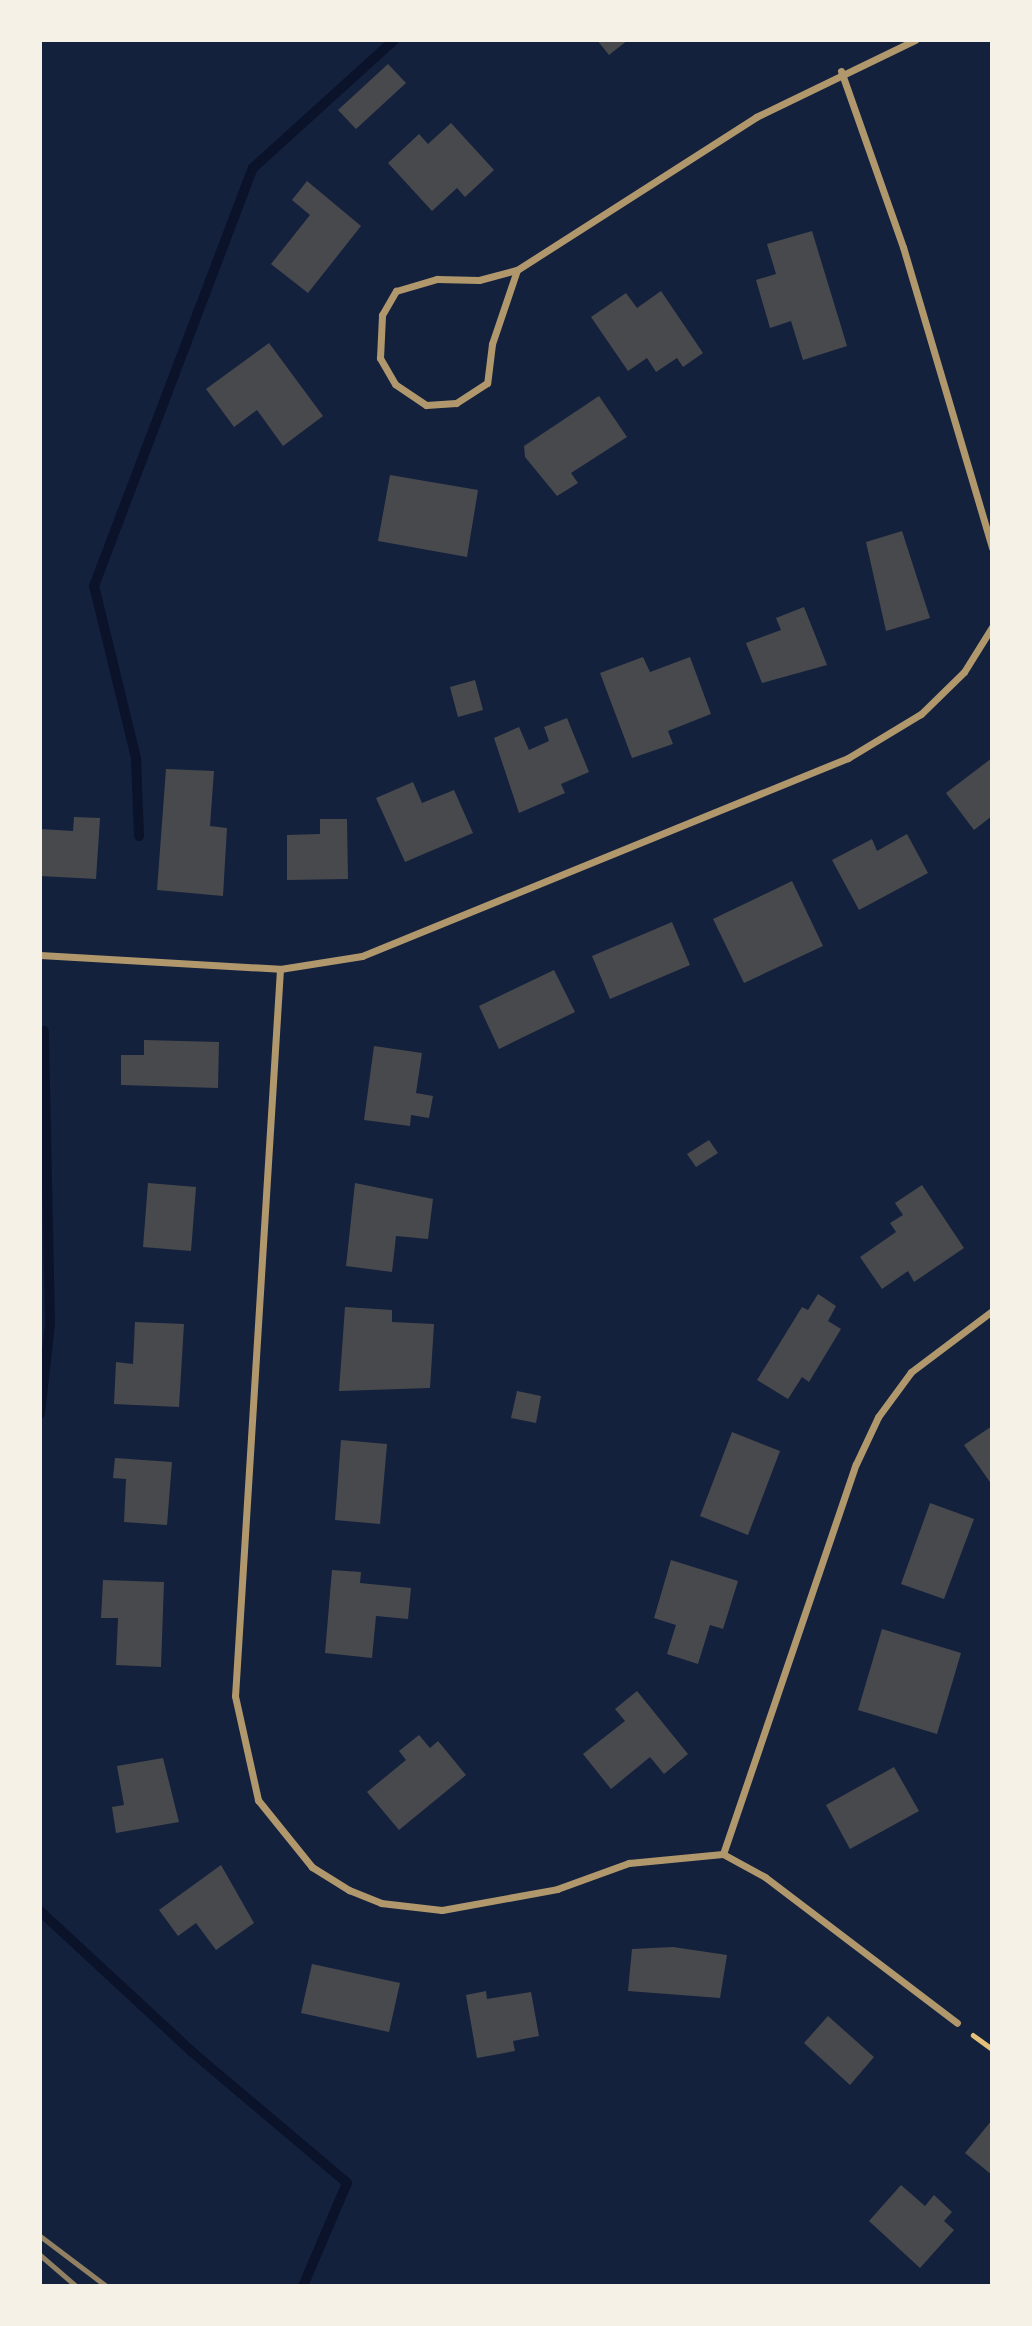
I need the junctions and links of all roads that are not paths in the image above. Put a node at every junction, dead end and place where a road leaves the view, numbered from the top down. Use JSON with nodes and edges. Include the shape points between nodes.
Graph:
{"nodes":[{"id":1,"x":915,"y":40,"type":"edge"},
{"id":2,"x":841,"y":71,"type":"junction"},
{"id":3,"x":517,"y":270,"type":"junction"},
{"id":4,"x":992,"y":548,"type":"edge"},
{"id":5,"x":992,"y":627,"type":"edge"},
{"id":6,"x":40,"y":955,"type":"edge"},
{"id":7,"x":280,"y":969,"type":"junction"},
{"id":8,"x":992,"y":1311,"type":"edge"},
{"id":9,"x":723,"y":1854,"type":"junction"},
{"id":10,"x":957,"y":2022,"type":"dead end"}],
"edges":[{"from":1,"to":2,"type":"street"},
{"from":2,"to":3,"type":"street","via":[[755,117]]},
{"from":2,"to":4,"type":"street","via":[[904,247]]},
{"from":3,"to":3,"type":"street","via":[[479,280],[437,279],[396,291],[382,315],[380,358],[395,384],[426,405],[456,403],[487,383],[492,344]]},
{"from":5,"to":7,"type":"street","via":[[964,672],[921,714],[848,758],[362,956]]},
{"from":6,"to":7,"type":"street"},
{"from":7,"to":9,"type":"street","via":[[235,1696],[258,1801],[312,1867],[348,1890],[405,1906],[442,1910],[499,1903],[629,1863]]},
{"from":8,"to":9,"type":"street","via":[[911,1372],[878,1417],[856,1464]]},
{"from":9,"to":10,"type":"street","via":[[765,1877]]}]}
